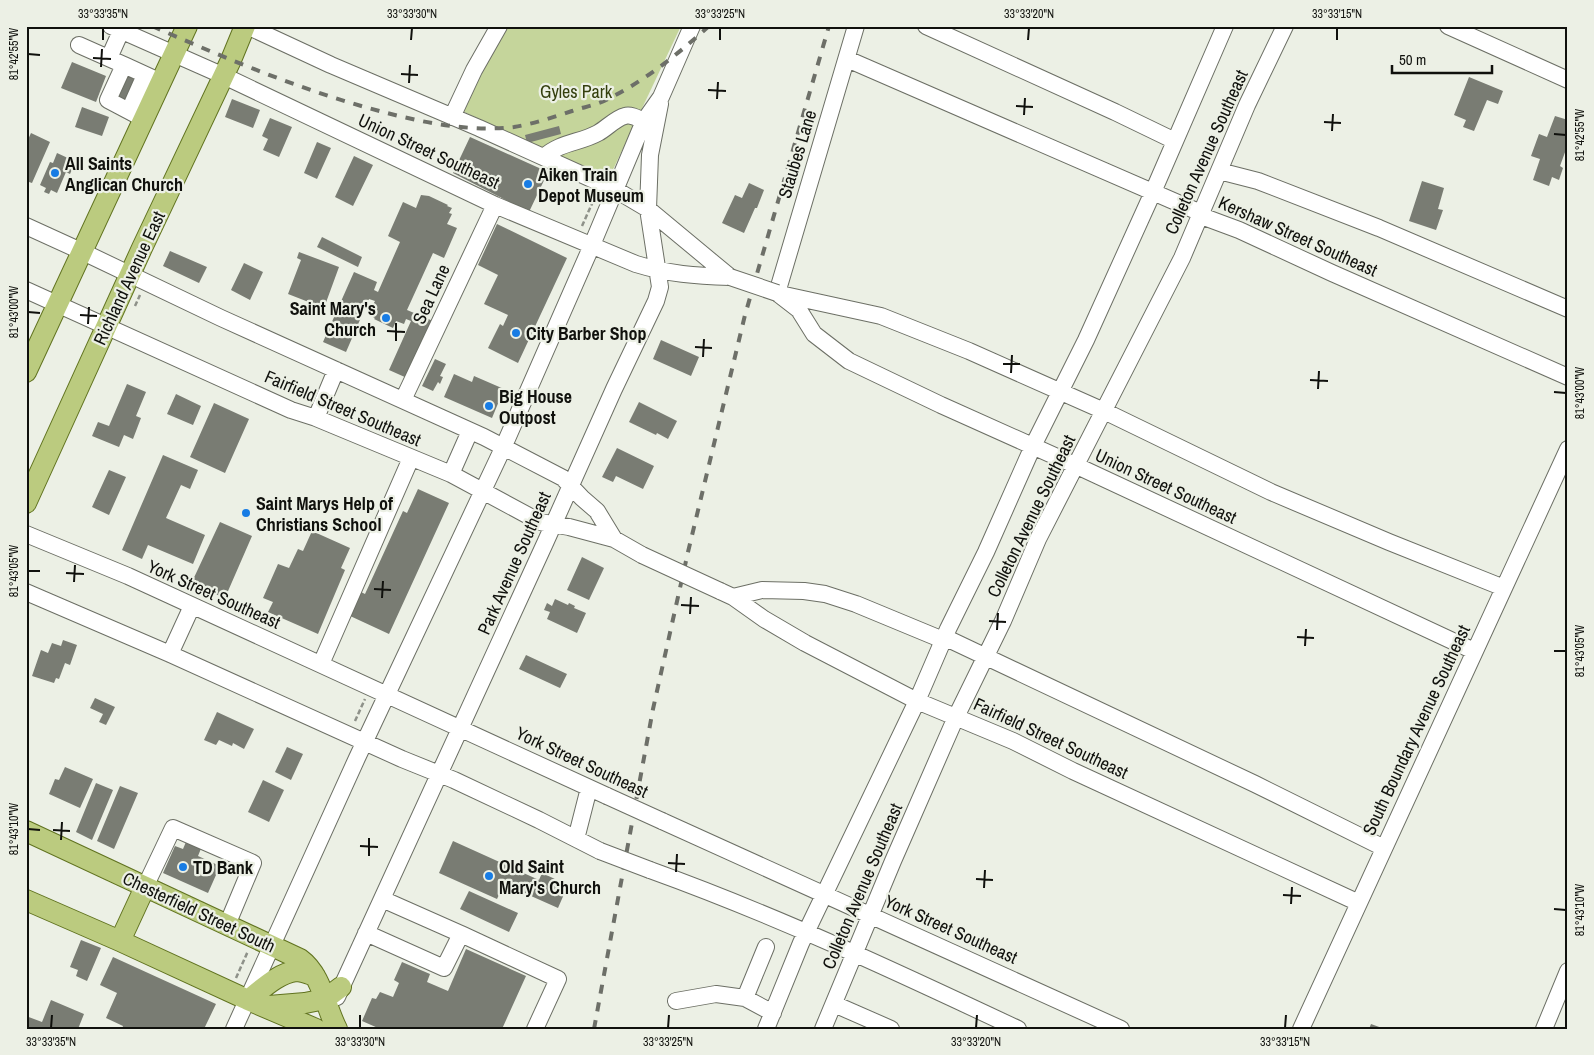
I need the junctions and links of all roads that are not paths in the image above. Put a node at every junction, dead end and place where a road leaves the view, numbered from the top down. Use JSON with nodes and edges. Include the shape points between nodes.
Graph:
{"nodes":[{"id":1,"x":186,"y":26,"type":"edge"},
{"id":2,"x":246,"y":26,"type":"edge"},
{"id":3,"x":498,"y":26,"type":"edge"},
{"id":4,"x":692,"y":26,"type":"edge"},
{"id":5,"x":856,"y":26,"type":"edge"},
{"id":6,"x":926,"y":26,"type":"edge"},
{"id":7,"x":1225,"y":26,"type":"edge"},
{"id":8,"x":1285,"y":26,"type":"edge"},
{"id":9,"x":1448,"y":26,"type":"edge"},
{"id":10,"x":116,"y":29,"type":"edge"},
{"id":11,"x":79,"y":45,"type":"dead end"},
{"id":12,"x":174,"y":54,"type":"junction"},
{"id":13,"x":847,"y":59,"type":"junction"},
{"id":14,"x":116,"y":61,"type":"junction"},
{"id":15,"x":224,"y":76,"type":"junction"},
{"id":16,"x":153,"y":79,"type":"junction"},
{"id":17,"x":1568,"y":80,"type":"edge"},
{"id":18,"x":661,"y":97,"type":"junction"},
{"id":19,"x":136,"y":115,"type":"junction"},
{"id":20,"x":452,"y":117,"type":"junction"},
{"id":21,"x":644,"y":122,"type":"junction"},
{"id":22,"x":1174,"y":141,"type":"junction"},
{"id":23,"x":544,"y":157,"type":"junction"},
{"id":24,"x":1219,"y":171,"type":"junction"},
{"id":25,"x":616,"y":190,"type":"junction"},
{"id":26,"x":1153,"y":192,"type":"junction"},
{"id":27,"x":495,"y":205,"type":"junction"},
{"id":28,"x":648,"y":209,"type":"junction"},
{"id":29,"x":1201,"y":213,"type":"junction"},
{"id":30,"x":26,"y":226,"type":"edge"},
{"id":31,"x":592,"y":245,"type":"junction"},
{"id":32,"x":83,"y":252,"type":"junction"},
{"id":33,"x":658,"y":271,"type":"junction"},
{"id":34,"x":130,"y":275,"type":"junction"},
{"id":35,"x":730,"y":277,"type":"junction"},
{"id":36,"x":26,"y":290,"type":"edge"},
{"id":37,"x":777,"y":293,"type":"junction"},
{"id":38,"x":58,"y":304,"type":"junction"},
{"id":39,"x":1568,"y":309,"type":"edge"},
{"id":40,"x":107,"y":326,"type":"junction"},
{"id":41,"x":336,"y":370,"type":"junction"},
{"id":42,"x":26,"y":372,"type":"edge"},
{"id":43,"x":1568,"y":377,"type":"edge"},
{"id":44,"x":1060,"y":392,"type":"junction"},
{"id":45,"x":403,"y":400,"type":"junction"},
{"id":46,"x":1104,"y":411,"type":"junction"},
{"id":47,"x":316,"y":418,"type":"junction"},
{"id":48,"x":470,"y":431,"type":"junction"},
{"id":49,"x":1033,"y":446,"type":"junction"},
{"id":50,"x":503,"y":448,"type":"junction"},
{"id":51,"x":1568,"y":449,"type":"edge"},
{"id":52,"x":411,"y":458,"type":"junction"},
{"id":53,"x":1077,"y":466,"type":"junction"},
{"id":54,"x":451,"y":474,"type":"junction"},
{"id":55,"x":571,"y":486,"type":"junction"},
{"id":56,"x":482,"y":491,"type":"junction"},
{"id":57,"x":26,"y":503,"type":"edge"},
{"id":58,"x":554,"y":525,"type":"junction"},
{"id":59,"x":26,"y":534,"type":"edge"},
{"id":60,"x":614,"y":539,"type":"junction"},
{"id":61,"x":1504,"y":588,"type":"junction"},
{"id":62,"x":26,"y":592,"type":"edge"},
{"id":63,"x":726,"y":594,"type":"junction"},
{"id":64,"x":192,"y":606,"type":"junction"},
{"id":65,"x":944,"y":639,"type":"junction"},
{"id":66,"x":1474,"y":651,"type":"junction"},
{"id":67,"x":170,"y":654,"type":"junction"},
{"id":68,"x":986,"y":656,"type":"junction"},
{"id":69,"x":321,"y":664,"type":"junction"},
{"id":70,"x":388,"y":695,"type":"junction"},
{"id":71,"x":917,"y":701,"type":"junction"},
{"id":72,"x":956,"y":717,"type":"junction"},
{"id":73,"x":460,"y":728,"type":"junction"},
{"id":74,"x":364,"y":742,"type":"junction"},
{"id":75,"x":440,"y":774,"type":"junction"},
{"id":76,"x":589,"y":788,"type":"junction"},
{"id":77,"x":26,"y":831,"type":"edge"},
{"id":78,"x":576,"y":839,"type":"junction"},
{"id":79,"x":1384,"y":848,"type":"junction"},
{"id":80,"x":145,"y":887,"type":"junction"},
{"id":81,"x":825,"y":893,"type":"junction"},
{"id":82,"x":382,"y":899,"type":"junction"},
{"id":83,"x":26,"y":900,"type":"edge"},
{"id":84,"x":1359,"y":903,"type":"junction"},
{"id":85,"x":871,"y":915,"type":"junction"},
{"id":86,"x":227,"y":925,"type":"junction"},
{"id":87,"x":366,"y":933,"type":"junction"},
{"id":88,"x":461,"y":934,"type":"junction"},
{"id":89,"x":806,"y":934,"type":"junction"},
{"id":90,"x":120,"y":940,"type":"junction"},
{"id":91,"x":272,"y":946,"type":"junction"},
{"id":92,"x":766,"y":947,"type":"dead end"},
{"id":93,"x":855,"y":954,"type":"junction"},
{"id":94,"x":1568,"y":971,"type":"edge"},
{"id":95,"x":315,"y":976,"type":"junction"},
{"id":96,"x":745,"y":998,"type":"junction"},
{"id":97,"x":676,"y":1001,"type":"dead end"},
{"id":98,"x":256,"y":1003,"type":"junction"},
{"id":99,"x":834,"y":1004,"type":"junction"},
{"id":100,"x":331,"y":1011,"type":"edge"},
{"id":101,"x":773,"y":1013,"type":"junction"},
{"id":102,"x":234,"y":1029,"type":"edge"},
{"id":103,"x":316,"y":1029,"type":"edge"},
{"id":104,"x":534,"y":1029,"type":"edge"},
{"id":105,"x":766,"y":1029,"type":"edge"},
{"id":106,"x":823,"y":1029,"type":"edge"},
{"id":107,"x":890,"y":1029,"type":"edge"},
{"id":108,"x":1018,"y":1029,"type":"edge"},
{"id":109,"x":1121,"y":1029,"type":"edge"},
{"id":110,"x":1302,"y":1029,"type":"edge"},
{"id":111,"x":1544,"y":1029,"type":"edge"}],
"edges":[{"from":1,"to":12,"type":"main road"},
{"from":2,"to":15,"type":"main road","name":"Richland Avenue East"},
{"from":2,"to":20,"type":"street","name":"Union Street Southeast"},
{"from":3,"to":20,"type":"street"},
{"from":4,"to":18,"type":"street","name":"Park Avenue Southeast"},
{"from":5,"to":13,"type":"street","name":"Staubes Lane"},
{"from":6,"to":22,"type":"street"},
{"from":7,"to":22,"type":"street","name":"Colleton Avenue Southeast"},
{"from":8,"to":24,"type":"street","name":"Colleton Avenue Southeast"},
{"from":9,"to":17,"type":"street"},
{"from":10,"to":12,"type":"street","name":"Union Street Southeast"},
{"from":10,"to":14,"type":"street"},
{"from":11,"to":14,"type":"street"},
{"from":12,"to":15,"type":"street","name":"Union Street Southeast"},
{"from":12,"to":16,"type":"main road"},
{"from":13,"to":26,"type":"street","name":"Kershaw Street Southeast"},
{"from":13,"to":37,"type":"street","name":"Staubes Lane"},
{"from":14,"to":16,"type":"street"},
{"from":14,"to":19,"type":"street","via":[[108,100]]},
{"from":15,"to":27,"type":"street","name":"Union Street Southeast"},
{"from":15,"to":34,"type":"main road","name":"Richland Avenue East"},
{"from":16,"to":19,"type":"main road"},
{"from":18,"to":21,"type":"street","name":"Park Avenue Southeast"},
{"from":18,"to":28,"type":"street","name":"Park Avenue Southeast","via":[[650,155]]},
{"from":19,"to":32,"type":"main road"},
{"from":20,"to":23,"type":"street","name":"Union Street Southeast"},
{"from":21,"to":23,"type":"street","via":[[625,116],[598,133],[551,150]]},
{"from":21,"to":25,"type":"street","name":"Park Avenue Southeast"},
{"from":22,"to":26,"type":"street","name":"Colleton Avenue Southeast"},
{"from":23,"to":25,"type":"street","name":"Union Street Southeast"},
{"from":24,"to":29,"type":"street","name":"Colleton Avenue Southeast"},
{"from":24,"to":39,"type":"street","name":"Kershaw Street Southeast","via":[[1258,181],[1379,228]]},
{"from":25,"to":28,"type":"street","name":"Union Street Southeast"},
{"from":25,"to":31,"type":"street","name":"Park Avenue Southeast"},
{"from":26,"to":29,"type":"street","name":"Kershaw Street Southeast"},
{"from":26,"to":44,"type":"street","name":"Colleton Avenue Southeast"},
{"from":27,"to":31,"type":"street","name":"Union Street Southeast"},
{"from":27,"to":45,"type":"street","name":"Sea Lane"},
{"from":28,"to":33,"type":"street","name":"Park Avenue Southeast"},
{"from":28,"to":35,"type":"street","name":"Union Street Southeast"},
{"from":29,"to":43,"type":"street","name":"Kershaw Street Southeast"},
{"from":29,"to":46,"type":"street","name":"Colleton Avenue Southeast","via":[[1182,258]]},
{"from":30,"to":32,"type":"street","name":"Fairfield Street Southeast"},
{"from":31,"to":33,"type":"street","name":"Union Street Southeast"},
{"from":31,"to":50,"type":"street","name":"Park Avenue Southeast"},
{"from":32,"to":34,"type":"street","name":"Fairfield Street Southeast"},
{"from":32,"to":38,"type":"main road"},
{"from":33,"to":35,"type":"street","name":"Union Street Southeast","via":[[683,276]]},
{"from":33,"to":55,"type":"street","name":"Park Avenue Southeast","via":[[660,286],[656,301]]},
{"from":34,"to":40,"type":"main road","name":"Richland Avenue East"},
{"from":34,"to":41,"type":"street","name":"Fairfield Street Southeast"},
{"from":35,"to":37,"type":"street","name":"Union Street Southeast","bridge":true},
{"from":36,"to":38,"type":"street","name":"Fairfield Street Southeast"},
{"from":37,"to":44,"type":"street","name":"Union Street Southeast","via":[[881,316]]},
{"from":37,"to":49,"type":"street","name":"Union Street Southeast","via":[[799,310],[814,334],[849,361]]},
{"from":38,"to":40,"type":"street","name":"Fairfield Street Southeast"},
{"from":38,"to":42,"type":"main road"},
{"from":40,"to":47,"type":"street","name":"Fairfield Street Southeast","via":[[291,410]]},
{"from":40,"to":57,"type":"main road","name":"Richland Avenue East"},
{"from":41,"to":45,"type":"street","name":"Fairfield Street Southeast"},
{"from":41,"to":47,"type":"street"},
{"from":44,"to":46,"type":"street","name":"Union Street Southeast"},
{"from":44,"to":49,"type":"street","name":"Colleton Avenue Southeast"},
{"from":45,"to":48,"type":"street","name":"Fairfield Street Southeast"},
{"from":46,"to":53,"type":"street","name":"Colleton Avenue Southeast"},
{"from":46,"to":61,"type":"street","name":"Union Street Southeast","via":[[1271,492]]},
{"from":47,"to":52,"type":"street","name":"Fairfield Street Southeast"},
{"from":48,"to":50,"type":"street","name":"Fairfield Street Southeast"},
{"from":48,"to":54,"type":"street"},
{"from":49,"to":53,"type":"street","name":"Union Street Southeast"},
{"from":49,"to":65,"type":"street","name":"Colleton Avenue Southeast"},
{"from":50,"to":55,"type":"street","name":"Fairfield Street Southeast","via":[[563,478]]},
{"from":50,"to":56,"type":"street","name":"Park Avenue Southeast"},
{"from":51,"to":61,"type":"street","name":"South Boundary Avenue Southeast"},
{"from":52,"to":54,"type":"street","name":"Fairfield Street Southeast"},
{"from":52,"to":69,"type":"street"},
{"from":53,"to":66,"type":"street","name":"Union Street Southeast"},
{"from":53,"to":68,"type":"street","name":"Colleton Avenue Southeast","via":[[1038,539]]},
{"from":54,"to":56,"type":"street","name":"Fairfield Street Southeast"},
{"from":55,"to":58,"type":"street","name":"Park Avenue Southeast"},
{"from":55,"to":60,"type":"street","name":"Fairfield Street Southeast","via":[[597,511]]},
{"from":56,"to":58,"type":"street","name":"Fairfield Street Southeast","via":[[540,522]]},
{"from":56,"to":70,"type":"street","name":"Park Avenue Southeast"},
{"from":58,"to":60,"type":"street","name":"Fairfield Street Southeast"},
{"from":58,"to":73,"type":"street","name":"Park Avenue Southeast"},
{"from":59,"to":64,"type":"street","name":"York Street Southeast"},
{"from":60,"to":63,"type":"street","name":"Fairfield Street Southeast","bridge":true},
{"from":61,"to":66,"type":"street","name":"South Boundary Avenue Southeast"},
{"from":62,"to":67,"type":"street"},
{"from":63,"to":65,"type":"street","via":[[762,590],[825,594]]},
{"from":63,"to":71,"type":"street","name":"Fairfield Street Southeast","via":[[805,643]]},
{"from":64,"to":67,"type":"street"},
{"from":64,"to":69,"type":"street","name":"York Street Southeast"},
{"from":65,"to":68,"type":"street"},
{"from":65,"to":71,"type":"street","name":"Colleton Avenue Southeast"},
{"from":66,"to":79,"type":"street","name":"South Boundary Avenue Southeast"},
{"from":67,"to":74,"type":"street"},
{"from":68,"to":72,"type":"street","name":"Colleton Avenue Southeast"},
{"from":68,"to":79,"type":"street"},
{"from":69,"to":70,"type":"street","name":"York Street Southeast"},
{"from":70,"to":73,"type":"street","name":"York Street Southeast"},
{"from":70,"to":74,"type":"street","name":"Park Avenue Southeast"},
{"from":71,"to":72,"type":"street","name":"Fairfield Street Southeast"},
{"from":71,"to":81,"type":"street","name":"Colleton Avenue Southeast"},
{"from":72,"to":84,"type":"street","name":"Fairfield Street Southeast"},
{"from":72,"to":85,"type":"street","name":"Colleton Avenue Southeast"},
{"from":73,"to":75,"type":"street","name":"Park Avenue Southeast"},
{"from":73,"to":76,"type":"street","name":"York Street Southeast"},
{"from":74,"to":75,"type":"street"},
{"from":74,"to":91,"type":"street","name":"Park Avenue Southeast"},
{"from":75,"to":78,"type":"street"},
{"from":75,"to":82,"type":"street","name":"Park Avenue Southeast"},
{"from":76,"to":78,"type":"street"},
{"from":76,"to":81,"type":"street","name":"York Street Southeast","bridge":true},
{"from":77,"to":80,"type":"main road","name":"Chesterfield Street South"},
{"from":78,"to":89,"type":"street","bridge":true,"via":[[716,894]]},
{"from":79,"to":84,"type":"street","name":"South Boundary Avenue Southeast"},
{"from":80,"to":86,"type":"main road","name":"Chesterfield Street South"},
{"from":80,"to":86,"type":"street","via":[[173,828],[253,864]]},
{"from":80,"to":90,"type":"main road"},
{"from":81,"to":85,"type":"street","name":"York Street Southeast"},
{"from":81,"to":89,"type":"street","name":"Colleton Avenue Southeast"},
{"from":82,"to":87,"type":"street","name":"Park Avenue Southeast"},
{"from":82,"to":88,"type":"street"},
{"from":83,"to":90,"type":"main road"},
{"from":84,"to":110,"type":"street","name":"South Boundary Avenue Southeast"},
{"from":85,"to":93,"type":"street","name":"Colleton Avenue Southeast"},
{"from":85,"to":109,"type":"street","name":"York Street Southeast"},
{"from":86,"to":91,"type":"main road","name":"Chesterfield Street South"},
{"from":87,"to":88,"type":"street","via":[[444,968]]},
{"from":87,"to":100,"type":"street","name":"Park Avenue Southeast"},
{"from":88,"to":104,"type":"street","via":[[558,979]]},
{"from":89,"to":93,"type":"street"},
{"from":89,"to":101,"type":"street","name":"Colleton Avenue Southeast"},
{"from":90,"to":98,"type":"main road"},
{"from":91,"to":95,"type":"main road","name":"Chesterfield Street South","via":[[300,959]]},
{"from":91,"to":98,"type":"street","name":"Park Avenue Southeast"},
{"from":92,"to":96,"type":"street"},
{"from":93,"to":99,"type":"street","name":"Colleton Avenue Southeast"},
{"from":93,"to":108,"type":"street"},
{"from":94,"to":111,"type":"street"},
{"from":95,"to":98,"type":"main road","via":[[295,971],[287,974]]},
{"from":95,"to":100,"type":"main road","name":"Chesterfield Street South"},
{"from":96,"to":97,"type":"street","via":[[716,994]]},
{"from":96,"to":101,"type":"street"},
{"from":98,"to":100,"type":"main road","via":[[305,1003]]},
{"from":98,"to":102,"type":"street","name":"Park Avenue Southeast"},
{"from":98,"to":103,"type":"main road"},
{"from":99,"to":106,"type":"street","name":"Colleton Avenue Southeast"},
{"from":99,"to":107,"type":"street"},
{"from":101,"to":105,"type":"street","name":"Colleton Avenue Southeast"}]}
